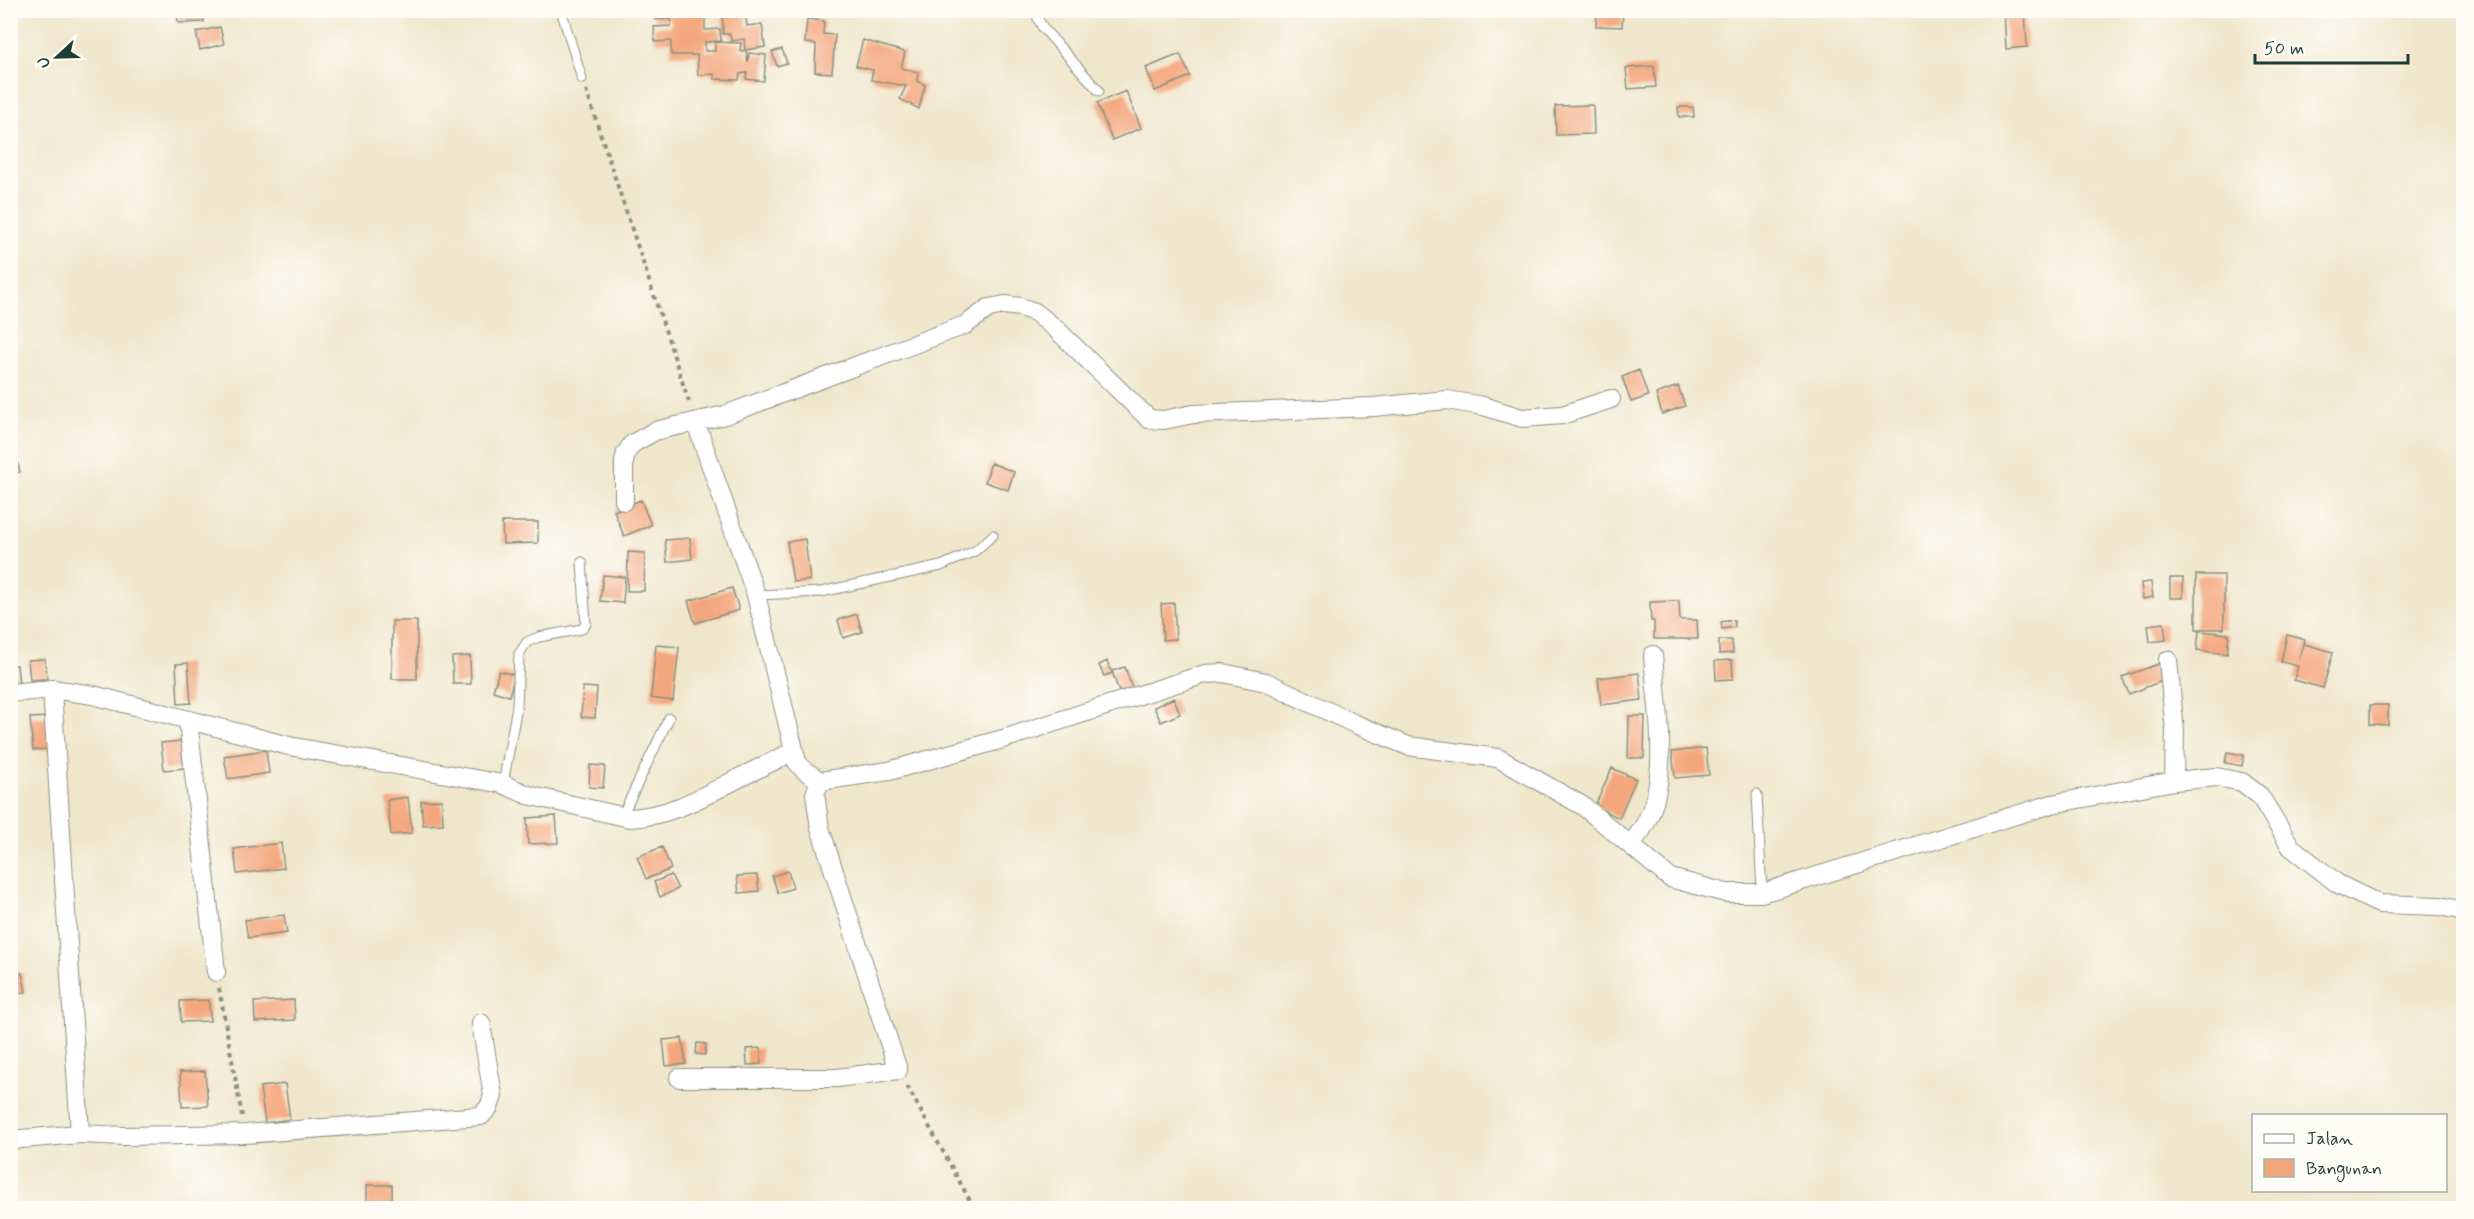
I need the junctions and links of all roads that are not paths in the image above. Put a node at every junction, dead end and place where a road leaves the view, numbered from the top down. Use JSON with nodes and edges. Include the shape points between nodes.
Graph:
{"nodes":[{"id":1,"x":561,"y":10,"type":"edge"},
{"id":2,"x":1037,"y":10,"type":"edge"},
{"id":3,"x":582,"y":79,"type":"road end"},
{"id":4,"x":1098,"y":91,"type":"dead end"},
{"id":5,"x":1611,"y":399,"type":"dead end"},
{"id":6,"x":696,"y":423,"type":"junction"},
{"id":7,"x":624,"y":501,"type":"dead end"},
{"id":8,"x":993,"y":535,"type":"dead end"},
{"id":9,"x":582,"y":562,"type":"dead end"},
{"id":10,"x":756,"y":595,"type":"junction"},
{"id":11,"x":1653,"y":655,"type":"dead end"},
{"id":12,"x":2168,"y":660,"type":"dead end"},
{"id":13,"x":52,"y":689,"type":"junction"},
{"id":14,"x":10,"y":693,"type":"edge"},
{"id":15,"x":669,"y":718,"type":"dead end"},
{"id":16,"x":188,"y":720,"type":"junction"},
{"id":17,"x":794,"y":751,"type":"junction"},
{"id":18,"x":820,"y":781,"type":"junction"},
{"id":19,"x":2174,"y":781,"type":"junction"},
{"id":20,"x":503,"y":784,"type":"junction"},
{"id":21,"x":1757,"y":794,"type":"dead end"},
{"id":22,"x":622,"y":816,"type":"junction"},
{"id":23,"x":1630,"y":844,"type":"junction"},
{"id":24,"x":1762,"y":893,"type":"junction"},
{"id":25,"x":2463,"y":911,"type":"edge"},
{"id":26,"x":216,"y":972,"type":"road end"},
{"id":27,"x":481,"y":1023,"type":"dead end"},
{"id":28,"x":679,"y":1078,"type":"dead end"},
{"id":29,"x":80,"y":1134,"type":"junction"},
{"id":30,"x":10,"y":1140,"type":"edge"}],
"edges":[{"from":1,"to":3,"type":"lane"},
{"from":2,"to":4,"type":"lane","via":[[1043,28]]},
{"from":5,"to":6,"type":"street","via":[[1562,415],[1522,418],[1447,400],[1149,419],[1035,312],[1005,305],[989,308],[965,325]]},
{"from":6,"to":7,"type":"street","via":[[655,431],[632,444],[624,462]]},
{"from":6,"to":10,"type":"street"},
{"from":8,"to":10,"type":"lane","via":[[975,551],[941,566],[821,592]]},
{"from":9,"to":20,"type":"lane","via":[[586,624],[582,629],[527,642],[519,654],[517,705]]},
{"from":10,"to":17,"type":"street"},
{"from":11,"to":23,"type":"street","via":[[1661,775],[1652,812],[1642,832]]},
{"from":12,"to":19,"type":"street","via":[[2175,732]]},
{"from":13,"to":14,"type":"street"},
{"from":13,"to":16,"type":"street","via":[[93,695]]},
{"from":13,"to":29,"type":"street"},
{"from":15,"to":22,"type":"lane"},
{"from":16,"to":20,"type":"street","via":[[289,746]]},
{"from":16,"to":26,"type":"street"},
{"from":17,"to":18,"type":"street","via":[[804,770]]},
{"from":17,"to":22,"type":"street","via":[[669,811],[645,818]]},
{"from":18,"to":23,"type":"street","via":[[889,771],[1205,674],[1223,672],[1266,682],[1408,746],[1497,758],[1583,806]]},
{"from":18,"to":28,"type":"street","via":[[815,794],[820,828],[898,1070],[837,1078]]},
{"from":19,"to":24,"type":"street","via":[[2052,804]]},
{"from":19,"to":25,"type":"street","via":[[2216,777],[2242,782],[2260,796],[2291,847],[2338,884],[2379,904],[2440,906]]},
{"from":20,"to":22,"type":"street","via":[[528,795]]},
{"from":21,"to":24,"type":"lane"},
{"from":23,"to":24,"type":"street","via":[[1670,878],[1726,894]]},
{"from":27,"to":29,"type":"street","via":[[493,1096],[481,1116],[245,1134]]},
{"from":29,"to":30,"type":"street"}]}
